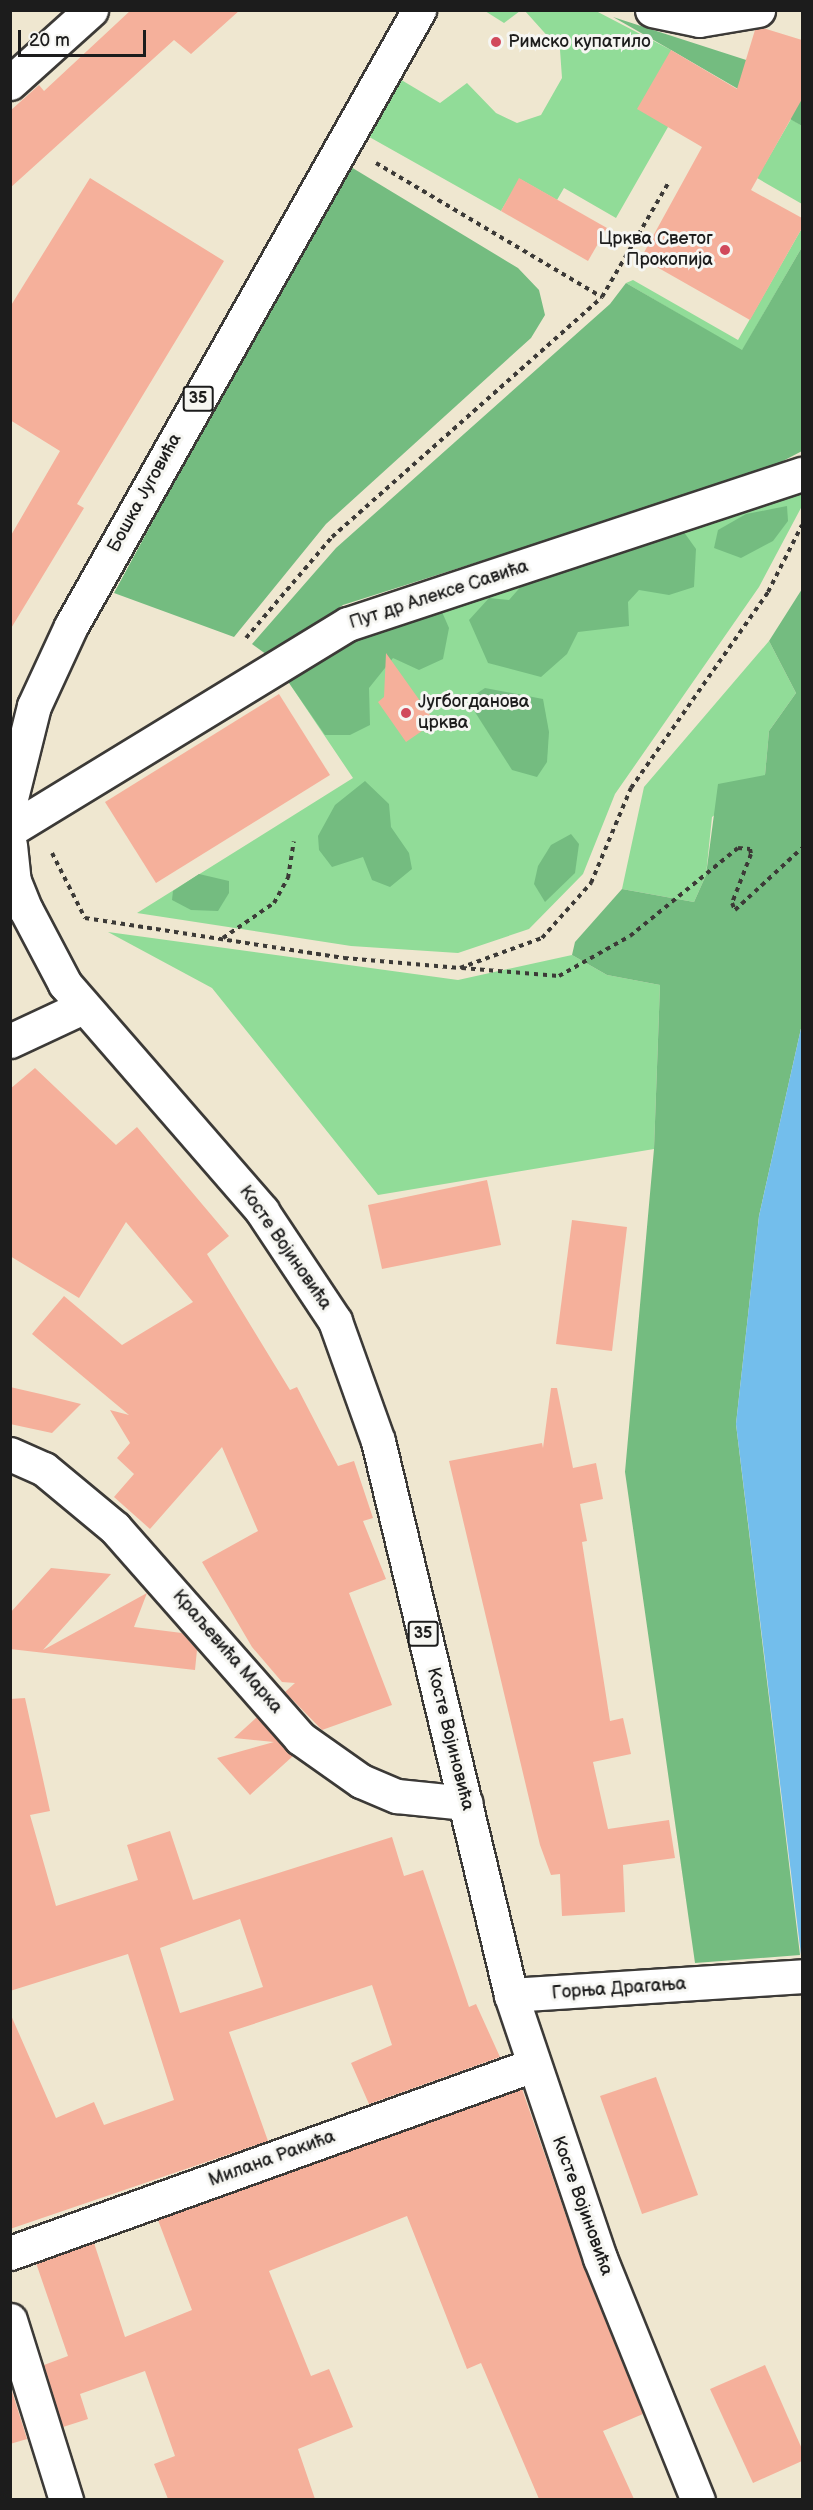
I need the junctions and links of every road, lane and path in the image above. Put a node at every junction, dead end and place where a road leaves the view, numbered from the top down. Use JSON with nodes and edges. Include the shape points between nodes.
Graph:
{"nodes":[{"id":1,"x":91,"y":10,"type":"edge"},
{"id":2,"x":419,"y":10,"type":"edge"},
{"id":3,"x":652,"y":10,"type":"edge"},
{"id":4,"x":758,"y":10,"type":"edge"},
{"id":5,"x":10,"y":83,"type":"edge"},
{"id":6,"x":341,"y":142,"type":"junction"},
{"id":7,"x":669,"y":182,"type":"dead end"},
{"id":8,"x":602,"y":297,"type":"junction"},
{"id":9,"x":802,"y":474,"type":"edge"},
{"id":10,"x":802,"y":525,"type":"edge"},
{"id":11,"x":240,"y":646,"type":"dead end"},
{"id":12,"x":19,"y":815,"type":"edge"},
{"id":13,"x":294,"y":841,"type":"dead end"},
{"id":14,"x":10,"y":845,"type":"edge"},
{"id":15,"x":802,"y":848,"type":"edge"},
{"id":16,"x":12,"y":881,"type":"edge"},
{"id":17,"x":223,"y":938,"type":"junction"},
{"id":18,"x":460,"y":968,"type":"junction"},
{"id":19,"x":83,"y":1007,"type":"junction"},
{"id":20,"x":10,"y":1041,"type":"edge"},
{"id":21,"x":10,"y":1454,"type":"edge"},
{"id":22,"x":466,"y":1803,"type":"junction"},
{"id":23,"x":802,"y":1976,"type":"edge"},
{"id":24,"x":512,"y":1995,"type":"junction"},
{"id":25,"x":533,"y":2065,"type":"junction"},
{"id":26,"x":10,"y":2253,"type":"edge"},
{"id":27,"x":10,"y":2320,"type":"edge"},
{"id":28,"x":66,"y":2499,"type":"edge"},
{"id":29,"x":698,"y":2499,"type":"edge"}],
"edges":[{"from":1,"to":5,"type":"main road"},
{"from":2,"to":6,"type":"main road","name":"Бошка Југовића","number":"35"},
{"from":3,"to":4,"type":"main road","via":[[699,20]]},
{"from":6,"to":8,"type":"path"},
{"from":6,"to":12,"type":"main road","name":"Бошка Југовића","number":"35","via":[[57,654],[23,739]]},
{"from":7,"to":8,"type":"path"},
{"from":8,"to":11,"type":"path","via":[[332,537]]},
{"from":9,"to":12,"type":"main road","name":"Пут др Алексе Савића","via":[[348,624]]},
{"from":10,"to":18,"type":"path","via":[[768,592],[631,788],[591,883],[542,938]]},
{"from":12,"to":17,"type":"path","via":[[85,918]]},
{"from":13,"to":17,"type":"path","via":[[288,878],[274,903]]},
{"from":14,"to":16,"type":"main road","name":"Косте Војиновића","number":"35"},
{"from":15,"to":18,"type":"path","via":[[735,910],[732,903],[751,854],[750,849],[738,848],[630,936],[559,975],[541,978]]},
{"from":16,"to":19,"type":"main road","name":"Косте Војиновића","number":"35","via":[[37,936]]},
{"from":17,"to":18,"type":"path","via":[[344,958]]},
{"from":19,"to":20,"type":"main road"},
{"from":19,"to":22,"type":"main road","name":"Косте Војиновића","number":"35","via":[[262,1211],[335,1321],[378,1441]]},
{"from":21,"to":22,"type":"main road","name":"Краљевића Марка","via":[[44,1469],[115,1528],[308,1744],[360,1781],[397,1796]]},
{"from":22,"to":24,"type":"main road","name":"Косте Војиновића","number":"35"},
{"from":23,"to":24,"type":"main road","name":"Горња Драгања"},
{"from":24,"to":25,"type":"main road","name":"Косте Војиновића","number":"35"},
{"from":25,"to":26,"type":"main road","name":"Милана Ракића"},
{"from":25,"to":29,"type":"main road","name":"Косте Војиновића","number":"35","via":[[600,2258]]},
{"from":27,"to":28,"type":"main road"}]}
